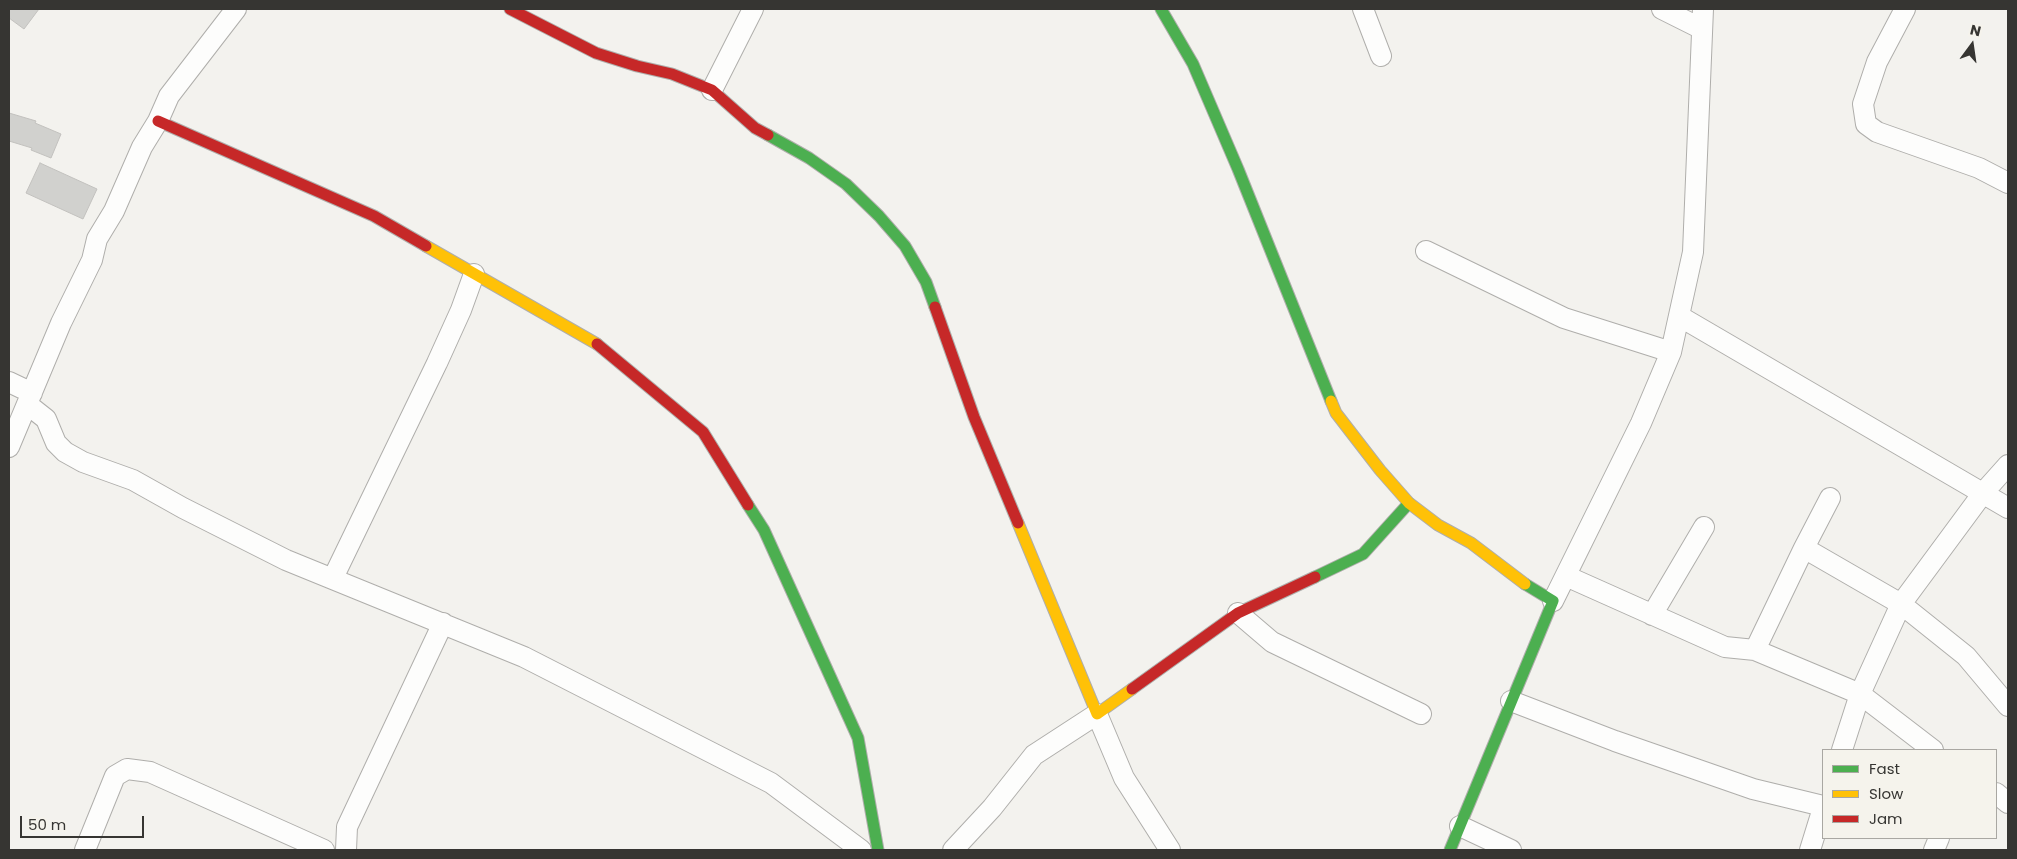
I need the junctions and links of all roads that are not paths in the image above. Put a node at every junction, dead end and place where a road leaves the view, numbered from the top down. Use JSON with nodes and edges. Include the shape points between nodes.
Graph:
{"nodes":[{"id":1,"x":236,"y":9,"type":"edge"},
{"id":2,"x":510,"y":9,"type":"edge"},
{"id":3,"x":753,"y":9,"type":"edge"},
{"id":4,"x":1161,"y":9,"type":"edge"},
{"id":5,"x":1363,"y":9,"type":"edge"},
{"id":6,"x":1662,"y":9,"type":"edge"},
{"id":7,"x":1703,"y":9,"type":"edge"},
{"id":8,"x":1905,"y":9,"type":"edge"},
{"id":9,"x":1702,"y":29,"type":"junction"},
{"id":10,"x":1381,"y":56,"type":"dead end"},
{"id":11,"x":712,"y":90,"type":"junction"},
{"id":12,"x":158,"y":121,"type":"junction"},
{"id":13,"x":2007,"y":178,"type":"edge"},
{"id":14,"x":1426,"y":251,"type":"dead end"},
{"id":15,"x":474,"y":274,"type":"junction"},
{"id":16,"x":1679,"y":316,"type":"junction"},
{"id":17,"x":1671,"y":352,"type":"junction"},
{"id":18,"x":9,"y":382,"type":"edge"},
{"id":19,"x":29,"y":399,"type":"junction"},
{"id":20,"x":9,"y":447,"type":"edge"},
{"id":21,"x":2008,"y":465,"type":"edge"},
{"id":22,"x":1983,"y":493,"type":"junction"},
{"id":23,"x":1830,"y":498,"type":"dead end"},
{"id":24,"x":1409,"y":503,"type":"junction"},
{"id":25,"x":2008,"y":508,"type":"edge"},
{"id":26,"x":1704,"y":527,"type":"dead end"},
{"id":27,"x":1804,"y":548,"type":"junction"},
{"id":28,"x":1566,"y":576,"type":"junction"},
{"id":29,"x":333,"y":578,"type":"junction"},
{"id":30,"x":1552,"y":601,"type":"junction"},
{"id":31,"x":1902,"y":604,"type":"junction"},
{"id":32,"x":1238,"y":613,"type":"junction"},
{"id":33,"x":1652,"y":614,"type":"junction"},
{"id":34,"x":443,"y":624,"type":"junction"},
{"id":35,"x":1755,"y":650,"type":"junction"},
{"id":36,"x":1860,"y":694,"type":"junction"},
{"id":37,"x":1511,"y":701,"type":"junction"},
{"id":38,"x":2008,"y":706,"type":"edge"},
{"id":39,"x":1097,"y":714,"type":"junction"},
{"id":40,"x":1421,"y":714,"type":"dead end"},
{"id":41,"x":1842,"y":749,"type":"edge"},
{"id":42,"x":1931,"y":749,"type":"edge"},
{"id":43,"x":1997,"y":794,"type":"edge"},
{"id":44,"x":2008,"y":803,"type":"edge"},
{"id":45,"x":1822,"y":807,"type":"edge"},
{"id":46,"x":1822,"y":810,"type":"edge"},
{"id":47,"x":1460,"y":826,"type":"junction"},
{"id":48,"x":85,"y":850,"type":"edge"},
{"id":49,"x":324,"y":850,"type":"edge"},
{"id":50,"x":346,"y":850,"type":"edge"},
{"id":51,"x":861,"y":850,"type":"edge"},
{"id":52,"x":878,"y":850,"type":"edge"},
{"id":53,"x":953,"y":850,"type":"edge"},
{"id":54,"x":1170,"y":850,"type":"edge"},
{"id":55,"x":1450,"y":850,"type":"edge"},
{"id":56,"x":1511,"y":850,"type":"edge"},
{"id":57,"x":1810,"y":850,"type":"edge"}],
"edges":[{"from":1,"to":12,"type":"street","via":[[169,96]]},
{"from":2,"to":11,"type":"street","via":[[596,53],[672,74]]},
{"from":3,"to":11,"type":"street"},
{"from":4,"to":24,"type":"street","via":[[1192,64],[1238,169],[1336,413]]},
{"from":5,"to":10,"type":"street"},
{"from":6,"to":9,"type":"street"},
{"from":7,"to":9,"type":"street"},
{"from":8,"to":13,"type":"street","via":[[1877,62],[1863,104],[1866,124],[1876,132]]},
{"from":9,"to":16,"type":"street","via":[[1693,252]]},
{"from":11,"to":39,"type":"street","via":[[755,128],[846,184],[905,246],[926,282],[974,417]]},
{"from":12,"to":15,"type":"street","via":[[374,216]]},
{"from":12,"to":19,"type":"street","via":[[97,239],[92,260]]},
{"from":14,"to":17,"type":"street","via":[[1564,318]]},
{"from":15,"to":29,"type":"street","via":[[441,354]]},
{"from":15,"to":52,"type":"street","via":[[602,347],[703,432],[764,530],[858,738]]},
{"from":16,"to":17,"type":"street"},
{"from":16,"to":22,"type":"street"},
{"from":17,"to":28,"type":"street","via":[[1641,423]]},
{"from":18,"to":19,"type":"street"},
{"from":19,"to":20,"type":"street"},
{"from":19,"to":29,"type":"street","via":[[46,419],[56,443],[65,452],[133,480],[286,560]]},
{"from":21,"to":22,"type":"street"},
{"from":22,"to":25,"type":"street"},
{"from":22,"to":31,"type":"street"},
{"from":23,"to":27,"type":"street"},
{"from":24,"to":30,"type":"street"},
{"from":24,"to":32,"type":"street","via":[[1363,554]]},
{"from":26,"to":33,"type":"street"},
{"from":27,"to":31,"type":"street"},
{"from":27,"to":35,"type":"street"},
{"from":28,"to":30,"type":"street"},
{"from":28,"to":33,"type":"street"},
{"from":29,"to":34,"type":"street"},
{"from":30,"to":37,"type":"street"},
{"from":31,"to":36,"type":"street"},
{"from":31,"to":38,"type":"street","via":[[1966,656]]},
{"from":32,"to":39,"type":"street"},
{"from":32,"to":40,"type":"street","via":[[1272,642]]},
{"from":33,"to":35,"type":"street","via":[[1725,646]]},
{"from":34,"to":50,"type":"street","via":[[347,826]]},
{"from":34,"to":51,"type":"street","via":[[524,657],[771,783]]},
{"from":35,"to":36,"type":"street"},
{"from":36,"to":41,"type":"street"},
{"from":36,"to":42,"type":"street"},
{"from":37,"to":45,"type":"street","via":[[1753,789]]},
{"from":37,"to":47,"type":"street"},
{"from":39,"to":53,"type":"street","via":[[1034,755]]},
{"from":39,"to":54,"type":"street","via":[[1124,778]]},
{"from":43,"to":44,"type":"street"},
{"from":46,"to":57,"type":"street"},
{"from":47,"to":55,"type":"street"},
{"from":47,"to":56,"type":"street"},
{"from":48,"to":49,"type":"street","via":[[115,776],[127,769],[150,772]]}]}
